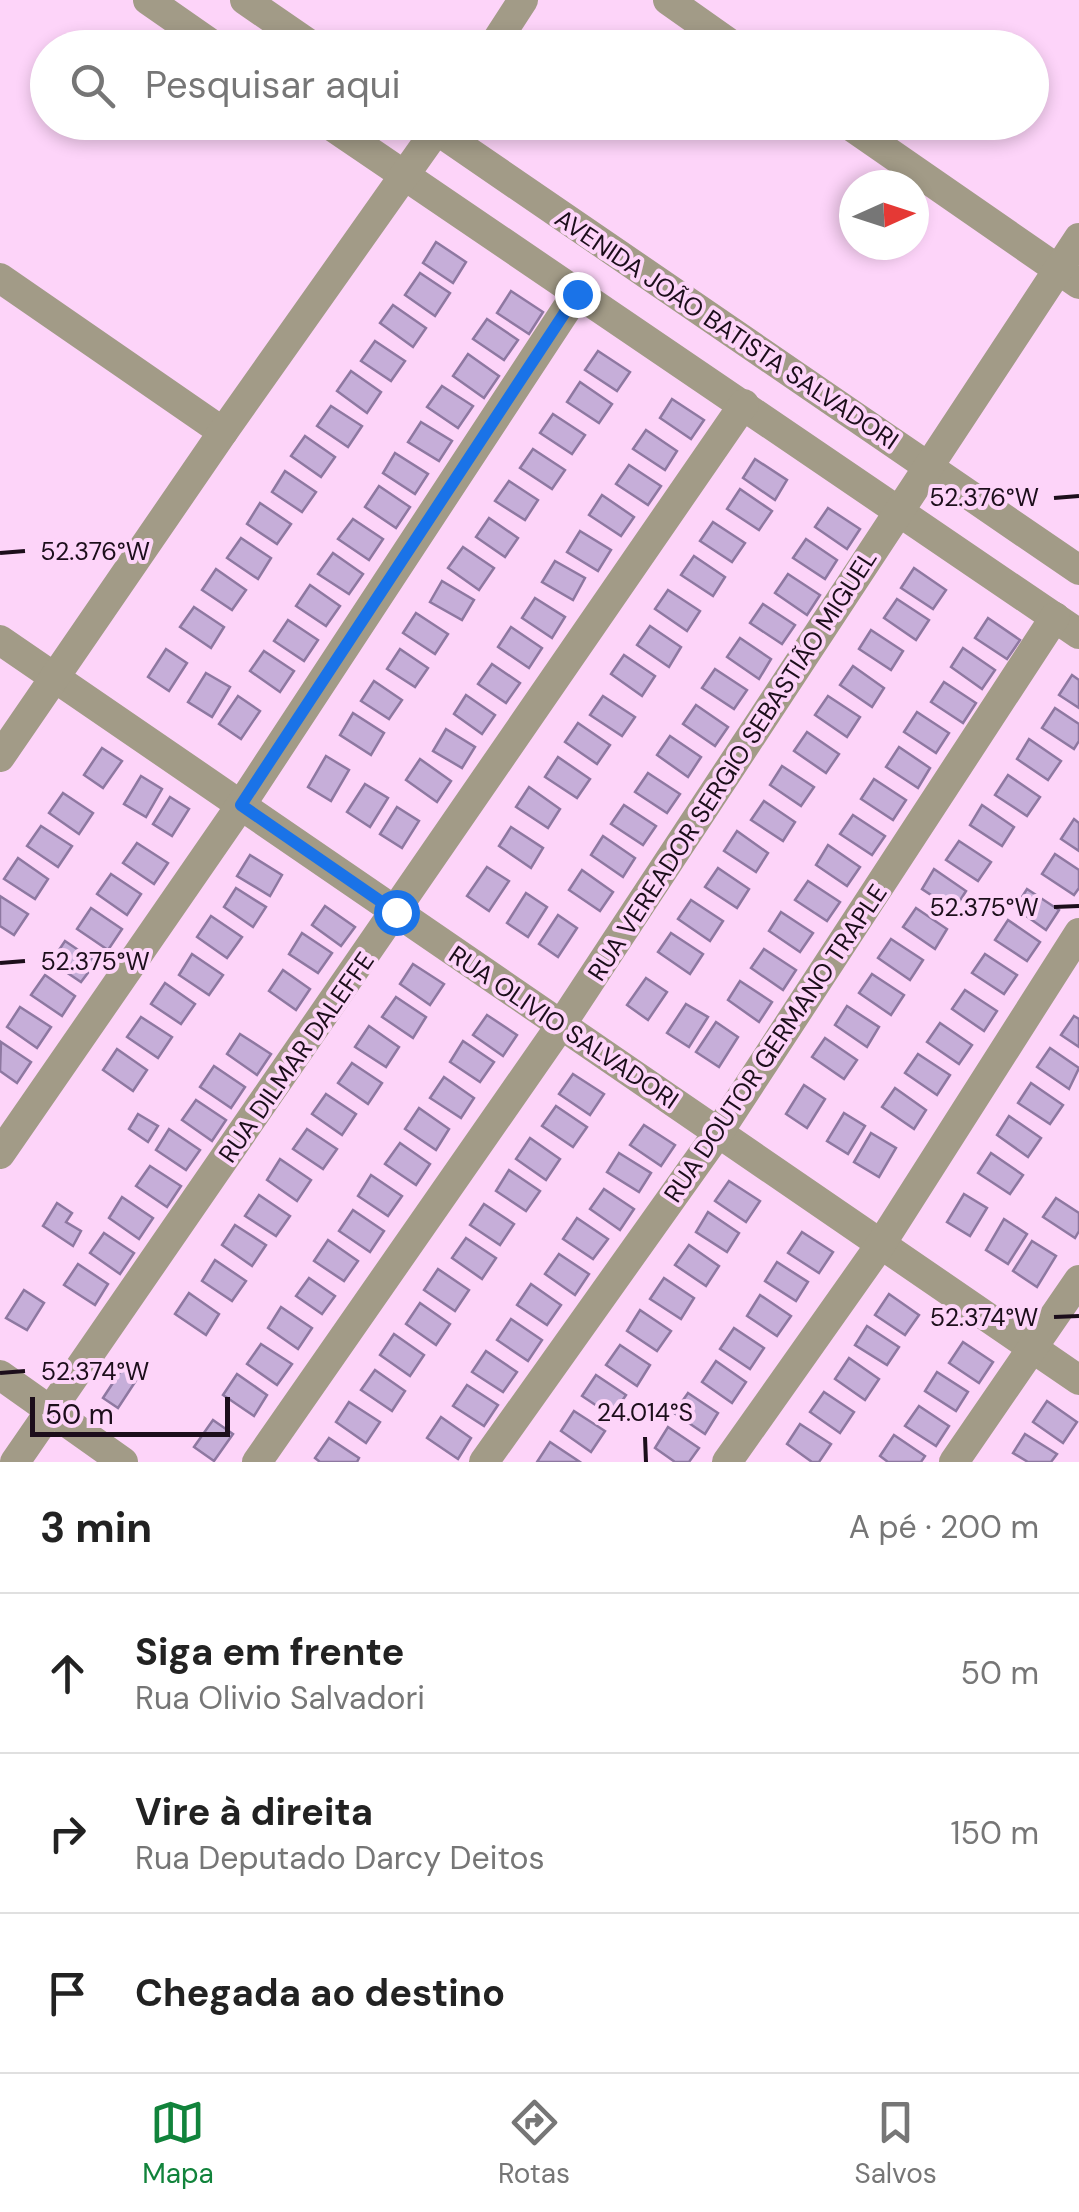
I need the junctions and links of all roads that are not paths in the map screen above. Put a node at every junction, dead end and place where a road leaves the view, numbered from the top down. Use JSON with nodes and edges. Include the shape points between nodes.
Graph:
{"nodes":[{"id":1,"x":148,"y":0,"type":"edge"},
{"id":2,"x":245,"y":0,"type":"edge"},
{"id":3,"x":523,"y":0,"type":"edge"},
{"id":4,"x":668,"y":0,"type":"edge"},
{"id":5,"x":191,"y":30,"type":"edge"},
{"id":6,"x":289,"y":30,"type":"edge"},
{"id":7,"x":504,"y":30,"type":"edge"},
{"id":8,"x":710,"y":30,"type":"edge"},
{"id":9,"x":352,"y":140,"type":"edge"},
{"id":10,"x":426,"y":140,"type":"edge"},
{"id":11,"x":456,"y":140,"type":"edge"},
{"id":12,"x":871,"y":140,"type":"edge"},
{"id":13,"x":406,"y":177,"type":"junction"},
{"id":14,"x":1079,"y":238,"type":"edge"},
{"id":15,"x":1068,"y":277,"type":"edge"},
{"id":16,"x":0,"y":279,"type":"edge"},
{"id":17,"x":577,"y":294,"type":"junction"},
{"id":18,"x":744,"y":404,"type":"junction"},
{"id":19,"x":222,"y":432,"type":"junction"},
{"id":20,"x":930,"y":467,"type":"junction"},
{"id":21,"x":899,"y":512,"type":"junction"},
{"id":22,"x":1079,"y":570,"type":"edge"},
{"id":23,"x":1067,"y":626,"type":"edge"},
{"id":24,"x":0,"y":640,"type":"edge"},
{"id":25,"x":53,"y":677,"type":"junction"},
{"id":26,"x":0,"y":757,"type":"edge"},
{"id":27,"x":241,"y":805,"type":"junction"},
{"id":28,"x":396,"y":912,"type":"junction"},
{"id":29,"x":1079,"y":933,"type":"edge"},
{"id":30,"x":561,"y":1025,"type":"junction"},
{"id":31,"x":718,"y":1133,"type":"junction"},
{"id":32,"x":0,"y":1154,"type":"edge"},
{"id":33,"x":881,"y":1244,"type":"junction"},
{"id":34,"x":1079,"y":1280,"type":"edge"},
{"id":35,"x":1033,"y":1349,"type":"junction"},
{"id":36,"x":0,"y":1375,"type":"edge"},
{"id":37,"x":1079,"y":1380,"type":"edge"},
{"id":38,"x":51,"y":1410,"type":"junction"},
{"id":39,"x":15,"y":1462,"type":"edge"},
{"id":40,"x":123,"y":1462,"type":"edge"},
{"id":41,"x":257,"y":1462,"type":"edge"},
{"id":42,"x":484,"y":1462,"type":"edge"},
{"id":43,"x":727,"y":1462,"type":"edge"},
{"id":44,"x":954,"y":1462,"type":"edge"}],
"edges":[{"from":1,"to":5,"type":"street"},
{"from":2,"to":6,"type":"street"},
{"from":3,"to":7,"type":"street"},
{"from":4,"to":8,"type":"street"},
{"from":9,"to":13,"type":"street","name":"AVENIDA JOÃO BATISTA SALVADORI"},
{"from":10,"to":13,"type":"street"},
{"from":11,"to":20,"type":"street","name":"AVENIDA JOÃO BATISTA SALVADORI"},
{"from":12,"to":15,"type":"street"},
{"from":13,"to":17,"type":"street","name":"AVENIDA JOÃO BATISTA SALVADORI"},
{"from":13,"to":19,"type":"street"},
{"from":14,"to":15,"type":"street","name":"RUA VEREADOR SERGIO SEBASTIÃO MIGUEL"},
{"from":15,"to":20,"type":"street","name":"RUA VEREADOR SERGIO SEBASTIÃO MIGUEL"},
{"from":16,"to":19,"type":"street"},
{"from":17,"to":18,"type":"street","name":"AVENIDA JOÃO BATISTA SALVADORI"},
{"from":17,"to":27,"type":"street"},
{"from":18,"to":21,"type":"street","name":"AVENIDA JOÃO BATISTA SALVADORI"},
{"from":18,"to":28,"type":"street","name":"RUA DILMAR DALEFFE"},
{"from":19,"to":25,"type":"street"},
{"from":20,"to":21,"type":"street","name":"RUA VEREADOR SERGIO SEBASTIÃO MIGUEL"},
{"from":20,"to":22,"type":"street","name":"AVENIDA JOÃO BATISTA SALVADORI"},
{"from":21,"to":23,"type":"street","name":"AVENIDA JOÃO BATISTA SALVADORI"},
{"from":21,"to":30,"type":"street","name":"RUA VEREADOR SERGIO SEBASTIÃO MIGUEL"},
{"from":23,"to":31,"type":"street","name":"RUA DOUTOR GERMANO TRAPLE"},
{"from":24,"to":25,"type":"street","name":"RUA OLIVIO SALVADORI"},
{"from":25,"to":26,"type":"street"},
{"from":25,"to":27,"type":"street","name":"RUA OLIVIO SALVADORI"},
{"from":27,"to":28,"type":"street","name":"RUA OLIVIO SALVADORI"},
{"from":27,"to":32,"type":"street"},
{"from":28,"to":30,"type":"street","name":"RUA OLIVIO SALVADORI"},
{"from":28,"to":38,"type":"street","name":"RUA DILMAR DALEFFE"},
{"from":29,"to":33,"type":"street"},
{"from":30,"to":31,"type":"street","name":"RUA OLIVIO SALVADORI"},
{"from":30,"to":41,"type":"street","name":"RUA VEREADOR SERGIO SEBASTIÃO MIGUEL"},
{"from":31,"to":33,"type":"street","name":"RUA OLIVIO SALVADORI"},
{"from":31,"to":42,"type":"street","name":"RUA DOUTOR GERMANO TRAPLE"},
{"from":33,"to":35,"type":"street","name":"RUA OLIVIO SALVADORI"},
{"from":33,"to":43,"type":"street"},
{"from":34,"to":35,"type":"street"},
{"from":35,"to":37,"type":"street","name":"RUA OLIVIO SALVADORI"},
{"from":35,"to":44,"type":"street"},
{"from":36,"to":38,"type":"street"},
{"from":38,"to":39,"type":"street","name":"RUA DILMAR DALEFFE"},
{"from":38,"to":40,"type":"street"}]}
